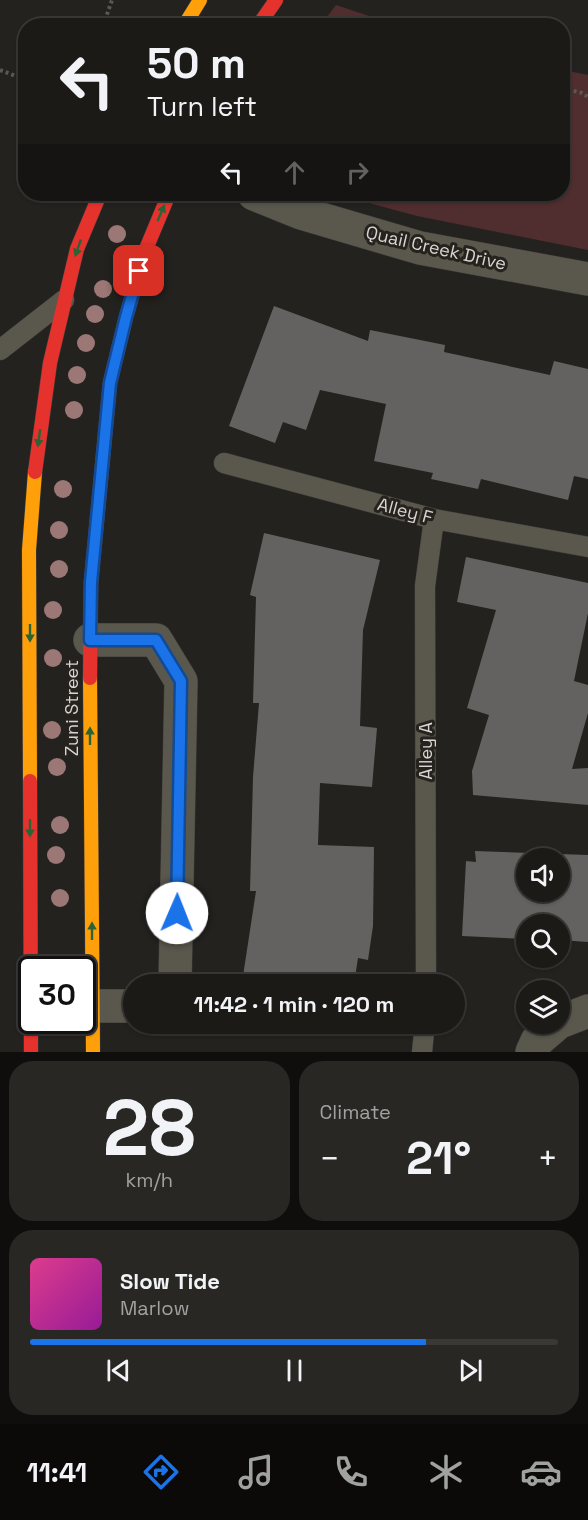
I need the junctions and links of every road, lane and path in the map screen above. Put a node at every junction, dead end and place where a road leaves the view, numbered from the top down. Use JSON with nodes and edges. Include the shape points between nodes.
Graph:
{"nodes":[{"id":1,"x":112,"y":0,"type":"edge"},
{"id":2,"x":200,"y":0,"type":"edge"},
{"id":3,"x":276,"y":0,"type":"edge"},
{"id":4,"x":106,"y":18,"type":"edge"},
{"id":5,"x":189,"y":18,"type":"edge"},
{"id":6,"x":264,"y":18,"type":"edge"},
{"id":7,"x":0,"y":70,"type":"edge"},
{"id":8,"x":18,"y":77,"type":"edge"},
{"id":9,"x":570,"y":90,"type":"edge"},
{"id":10,"x":588,"y":97,"type":"edge"},
{"id":11,"x":97,"y":201,"type":"edge"},
{"id":12,"x":166,"y":201,"type":"edge"},
{"id":13,"x":271,"y":201,"type":"edge"},
{"id":14,"x":588,"y":279,"type":"edge"},
{"id":15,"x":65,"y":300,"type":"junction"},
{"id":16,"x":0,"y":350,"type":"edge"},
{"id":17,"x":224,"y":463,"type":"dead end"},
{"id":18,"x":434,"y":519,"type":"junction"},
{"id":19,"x":588,"y":547,"type":"edge"},
{"id":20,"x":90,"y":640,"type":"junction"},
{"id":21,"x":92,"y":956,"type":"edge"},
{"id":22,"x":175,"y":974,"type":"edge"},
{"id":23,"x":426,"y":974,"type":"edge"},
{"id":24,"x":96,"y":1006,"type":"edge"},
{"id":25,"x":123,"y":1006,"type":"edge"},
{"id":26,"x":588,"y":1011,"type":"edge"},
{"id":27,"x":570,"y":1018,"type":"edge"},
{"id":28,"x":93,"y":1034,"type":"edge"},
{"id":29,"x":424,"y":1034,"type":"edge"},
{"id":30,"x":546,"y":1034,"type":"edge"},
{"id":31,"x":31,"y":1052,"type":"edge"},
{"id":32,"x":93,"y":1052,"type":"edge"},
{"id":33,"x":422,"y":1052,"type":"edge"},
{"id":34,"x":532,"y":1052,"type":"edge"}],
"edges":[{"from":1,"to":4,"type":"path"},
{"from":2,"to":5,"type":"main road"},
{"from":3,"to":6,"type":"main road"},
{"from":7,"to":8,"type":"path"},
{"from":9,"to":10,"type":"path"},
{"from":11,"to":15,"type":"main road","one_way":true,"via":[[77,249]]},
{"from":20,"to":12,"type":"main road","name":"Zuni Street","one_way":true,"via":[[91,582],[110,383],[146,249]]},
{"from":13,"to":14,"type":"street","name":"Quail Creek Drive","via":[[420,248]]},
{"from":15,"to":16,"type":"lane"},
{"from":15,"to":31,"type":"main road","one_way":true,"via":[[50,363],[36,459],[29,550]]},
{"from":17,"to":18,"type":"lane","name":"Alley F"},
{"from":18,"to":19,"type":"lane","name":"Alley F"},
{"from":18,"to":23,"type":"lane","name":"Alley A","via":[[425,586]]},
{"from":21,"to":20,"type":"main road","name":"Zuni Street","one_way":true},
{"from":20,"to":22,"type":"street","via":[[156,640],[181,681]]},
{"from":24,"to":25,"type":"street"},
{"from":26,"to":27,"type":"street"},
{"from":28,"to":32,"type":"main road","name":"Zuni Street"},
{"from":29,"to":33,"type":"lane"},
{"from":30,"to":34,"type":"street"}]}
